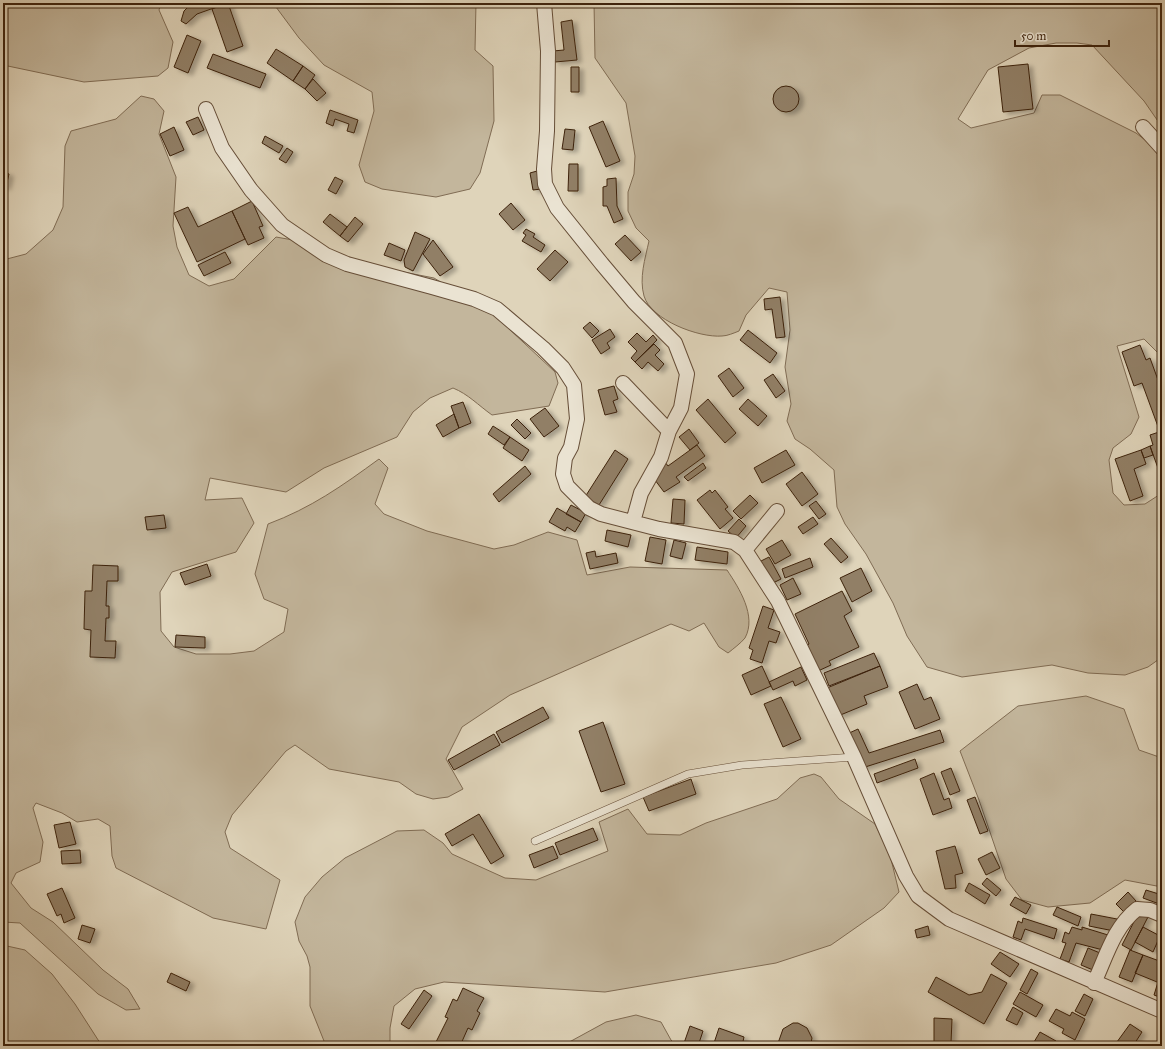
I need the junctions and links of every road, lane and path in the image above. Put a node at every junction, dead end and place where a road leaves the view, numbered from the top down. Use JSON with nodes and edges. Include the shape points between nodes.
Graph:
{"nodes":[{"id":1,"x":544,"y":3,"type":"edge"},
{"id":2,"x":206,"y":109,"type":"dead end"},
{"id":3,"x":1143,"y":127,"type":"dead end"},
{"id":4,"x":1162,"y":148,"type":"edge"},
{"id":5,"x":623,"y":383,"type":"dead end"},
{"id":6,"x":669,"y":432,"type":"junction"},
{"id":7,"x":777,"y":511,"type":"dead end"},
{"id":8,"x":633,"y":522,"type":"junction"},
{"id":9,"x":745,"y":550,"type":"junction"},
{"id":10,"x":854,"y":758,"type":"junction"},
{"id":11,"x":535,"y":840,"type":"dead end"},
{"id":12,"x":1162,"y":915,"type":"edge"},
{"id":13,"x":1094,"y":983,"type":"junction"},
{"id":14,"x":1162,"y":1011,"type":"edge"}],
"edges":[{"from":1,"to":6,"type":"street","via":[[548,52],[545,184],[557,208],[602,264],[634,302],[675,343],[687,374],[682,408]]},
{"from":2,"to":8,"type":"street","via":[[222,148],[251,190],[282,225],[326,255],[347,264],[439,289],[497,309],[543,348],[563,368],[574,385],[577,419],[571,447],[565,458],[563,474],[567,486],[589,508],[601,514]]},
{"from":3,"to":4,"type":"street"},
{"from":5,"to":6,"type":"street"},
{"from":6,"to":8,"type":"street","via":[[661,457],[642,493]]},
{"from":7,"to":9,"type":"street"},
{"from":8,"to":9,"type":"street","via":[[734,542]]},
{"from":9,"to":10,"type":"street","via":[[778,601]]},
{"from":10,"to":11,"type":"lane","via":[[742,764],[688,774]]},
{"from":10,"to":13,"type":"street","via":[[906,876],[918,896],[949,919]]},
{"from":12,"to":13,"type":"street","via":[[1150,910],[1137,909],[1126,918]]},
{"from":13,"to":14,"type":"street"}]}
